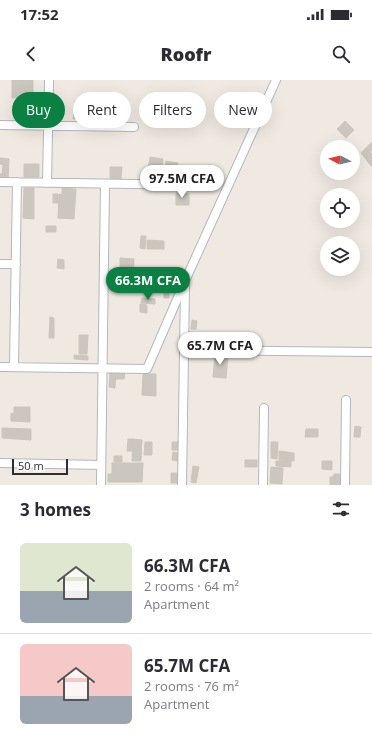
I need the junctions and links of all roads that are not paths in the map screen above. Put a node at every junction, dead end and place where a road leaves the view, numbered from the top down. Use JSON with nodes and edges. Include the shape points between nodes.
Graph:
{"nodes":[{"id":1,"x":48,"y":80,"type":"edge"},
{"id":2,"x":272,"y":82,"type":"edge"},
{"id":3,"x":48,"y":92,"type":"edge"},
{"id":4,"x":0,"y":125,"type":"edge"},
{"id":5,"x":12,"y":125,"type":"edge"},
{"id":6,"x":65,"y":126,"type":"edge"},
{"id":7,"x":134,"y":127,"type":"dead end"},
{"id":8,"x":48,"y":128,"type":"edge"},
{"id":9,"x":0,"y":182,"type":"edge"},
{"id":10,"x":17,"y":182,"type":"junction"},
{"id":11,"x":47,"y":183,"type":"junction"},
{"id":12,"x":105,"y":184,"type":"junction"},
{"id":13,"x":202,"y":185,"type":"dead end"},
{"id":14,"x":0,"y":264,"type":"edge"},
{"id":15,"x":16,"y":264,"type":"junction"},
{"id":16,"x":185,"y":281,"type":"junction"},
{"id":17,"x":184,"y":350,"type":"junction"},
{"id":18,"x":372,"y":352,"type":"edge"},
{"id":19,"x":0,"y":367,"type":"edge"},
{"id":20,"x":14,"y":367,"type":"junction"},
{"id":21,"x":103,"y":368,"type":"junction"},
{"id":22,"x":346,"y":400,"type":"dead end"},
{"id":23,"x":264,"y":408,"type":"dead end"},
{"id":24,"x":0,"y":463,"type":"edge"},
{"id":25,"x":101,"y":465,"type":"junction"},
{"id":26,"x":101,"y":485,"type":"edge"},
{"id":27,"x":182,"y":485,"type":"edge"},
{"id":28,"x":263,"y":485,"type":"edge"},
{"id":29,"x":345,"y":485,"type":"edge"}],
"edges":[{"from":1,"to":3,"type":"street"},
{"from":2,"to":16,"type":"street"},
{"from":4,"to":5,"type":"street"},
{"from":6,"to":7,"type":"street"},
{"from":8,"to":11,"type":"street"},
{"from":9,"to":10,"type":"street"},
{"from":10,"to":11,"type":"street"},
{"from":10,"to":15,"type":"street"},
{"from":11,"to":12,"type":"street"},
{"from":12,"to":13,"type":"street"},
{"from":12,"to":21,"type":"street"},
{"from":14,"to":15,"type":"street"},
{"from":15,"to":20,"type":"street"},
{"from":16,"to":17,"type":"street"},
{"from":16,"to":21,"type":"street","via":[[147,369]]},
{"from":17,"to":18,"type":"street"},
{"from":17,"to":27,"type":"street"},
{"from":19,"to":20,"type":"street"},
{"from":20,"to":21,"type":"street"},
{"from":21,"to":25,"type":"street"},
{"from":22,"to":29,"type":"street"},
{"from":23,"to":28,"type":"street"},
{"from":24,"to":25,"type":"street"},
{"from":25,"to":26,"type":"street"}]}
